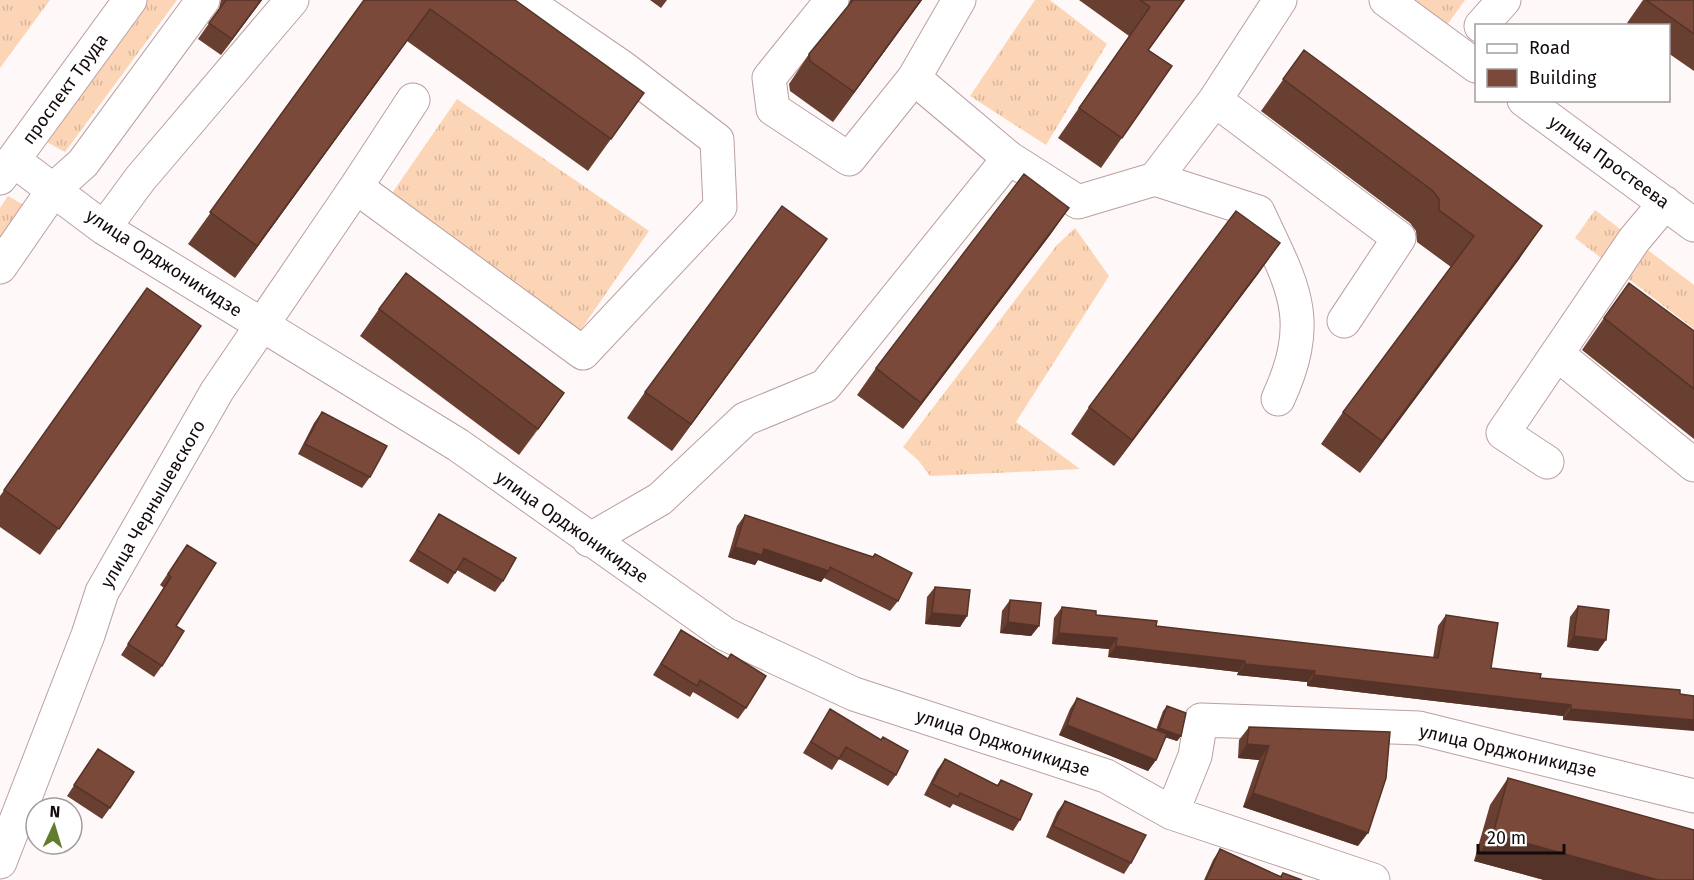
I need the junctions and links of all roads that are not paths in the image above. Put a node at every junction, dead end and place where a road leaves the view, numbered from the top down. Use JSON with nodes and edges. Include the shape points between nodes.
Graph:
{"nodes":[{"id":1,"x":130,"y":0,"type":"edge"},
{"id":2,"x":203,"y":0,"type":"edge"},
{"id":3,"x":292,"y":0,"type":"edge"},
{"id":4,"x":524,"y":0,"type":"edge"},
{"id":5,"x":832,"y":0,"type":"edge"},
{"id":6,"x":959,"y":0,"type":"edge"},
{"id":7,"x":1280,"y":0,"type":"edge"},
{"id":8,"x":1386,"y":0,"type":"edge"},
{"id":9,"x":1504,"y":0,"type":"edge"},
{"id":10,"x":1483,"y":24,"type":"edge"},
{"id":11,"x":1470,"y":50,"type":"edge"},
{"id":12,"x":914,"y":78,"type":"junction"},
{"id":13,"x":413,"y":100,"type":"dead end"},
{"id":14,"x":1215,"y":100,"type":"junction"},
{"id":15,"x":1527,"y":102,"type":"edge"},
{"id":16,"x":1009,"y":159,"type":"junction"},
{"id":17,"x":6,"y":169,"type":"edge"},
{"id":18,"x":1155,"y":179,"type":"junction"},
{"id":19,"x":356,"y":187,"type":"junction"},
{"id":20,"x":54,"y":189,"type":"junction"},
{"id":21,"x":1665,"y":202,"type":"junction"},
{"id":22,"x":1694,"y":225,"type":"edge"},
{"id":23,"x":104,"y":228,"type":"junction"},
{"id":24,"x":0,"y":267,"type":"edge"},
{"id":25,"x":1344,"y":321,"type":"dead end"},
{"id":26,"x":262,"y":326,"type":"junction"},
{"id":27,"x":1557,"y":354,"type":"junction"},
{"id":28,"x":1278,"y":399,"type":"dead end"},
{"id":29,"x":1547,"y":462,"type":"dead end"},
{"id":30,"x":1694,"y":465,"type":"edge"},
{"id":31,"x":589,"y":540,"type":"junction"},
{"id":32,"x":1694,"y":796,"type":"edge"},
{"id":33,"x":1172,"y":813,"type":"junction"},
{"id":34,"x":0,"y":862,"type":"edge"},
{"id":35,"x":1373,"y":880,"type":"edge"}],
"edges":[{"from":1,"to":17,"type":"street","name":"проспект Труда"},
{"from":2,"to":20,"type":"street","via":[[83,163]]},
{"from":3,"to":23,"type":"street","via":[[140,179]]},
{"from":4,"to":19,"type":"street","via":[[622,67],[717,140],[720,207],[584,353]]},
{"from":5,"to":12,"type":"street","via":[[769,78],[772,109],[849,159]]},
{"from":6,"to":12,"type":"street"},
{"from":7,"to":14,"type":"street"},
{"from":8,"to":11,"type":"street"},
{"from":9,"to":10,"type":"street"},
{"from":12,"to":16,"type":"street"},
{"from":13,"to":19,"type":"street","name":"улица Чернышевского"},
{"from":14,"to":18,"type":"street"},
{"from":14,"to":25,"type":"street","via":[[1399,238]]},
{"from":15,"to":21,"type":"street","name":"улица Простеева"},
{"from":16,"to":18,"type":"street","via":[[1078,202]]},
{"from":16,"to":31,"type":"street","via":[[825,386],[745,419],[660,499]]},
{"from":17,"to":20,"type":"street","name":"улица Орджоникидзе"},
{"from":18,"to":28,"type":"street","via":[[1258,212],[1293,287],[1299,331],[1290,371]]},
{"from":19,"to":26,"type":"street","name":"улица Чернышевского"},
{"from":20,"to":23,"type":"street","name":"улица Орджоникидзе"},
{"from":20,"to":24,"type":"street"},
{"from":21,"to":22,"type":"street","name":"улица Простеева"},
{"from":21,"to":27,"type":"street","via":[[1634,240]]},
{"from":23,"to":26,"type":"street","name":"улица Орджоникидзе"},
{"from":26,"to":31,"type":"street","name":"улица Орджоникидзе","via":[[458,445]]},
{"from":26,"to":34,"type":"street","name":"улица Чернышевского","via":[[217,391],[102,592]]},
{"from":27,"to":29,"type":"street","via":[[1503,433]]},
{"from":27,"to":30,"type":"street"},
{"from":31,"to":33,"type":"street","name":"улица Орджоникидзе","via":[[725,634],[854,694],[1106,776]]},
{"from":32,"to":33,"type":"street","name":"улица Орджоникидзе","via":[[1419,728],[1201,720],[1196,756]]},
{"from":33,"to":35,"type":"street","name":"улица Орджоникидзе"}]}
